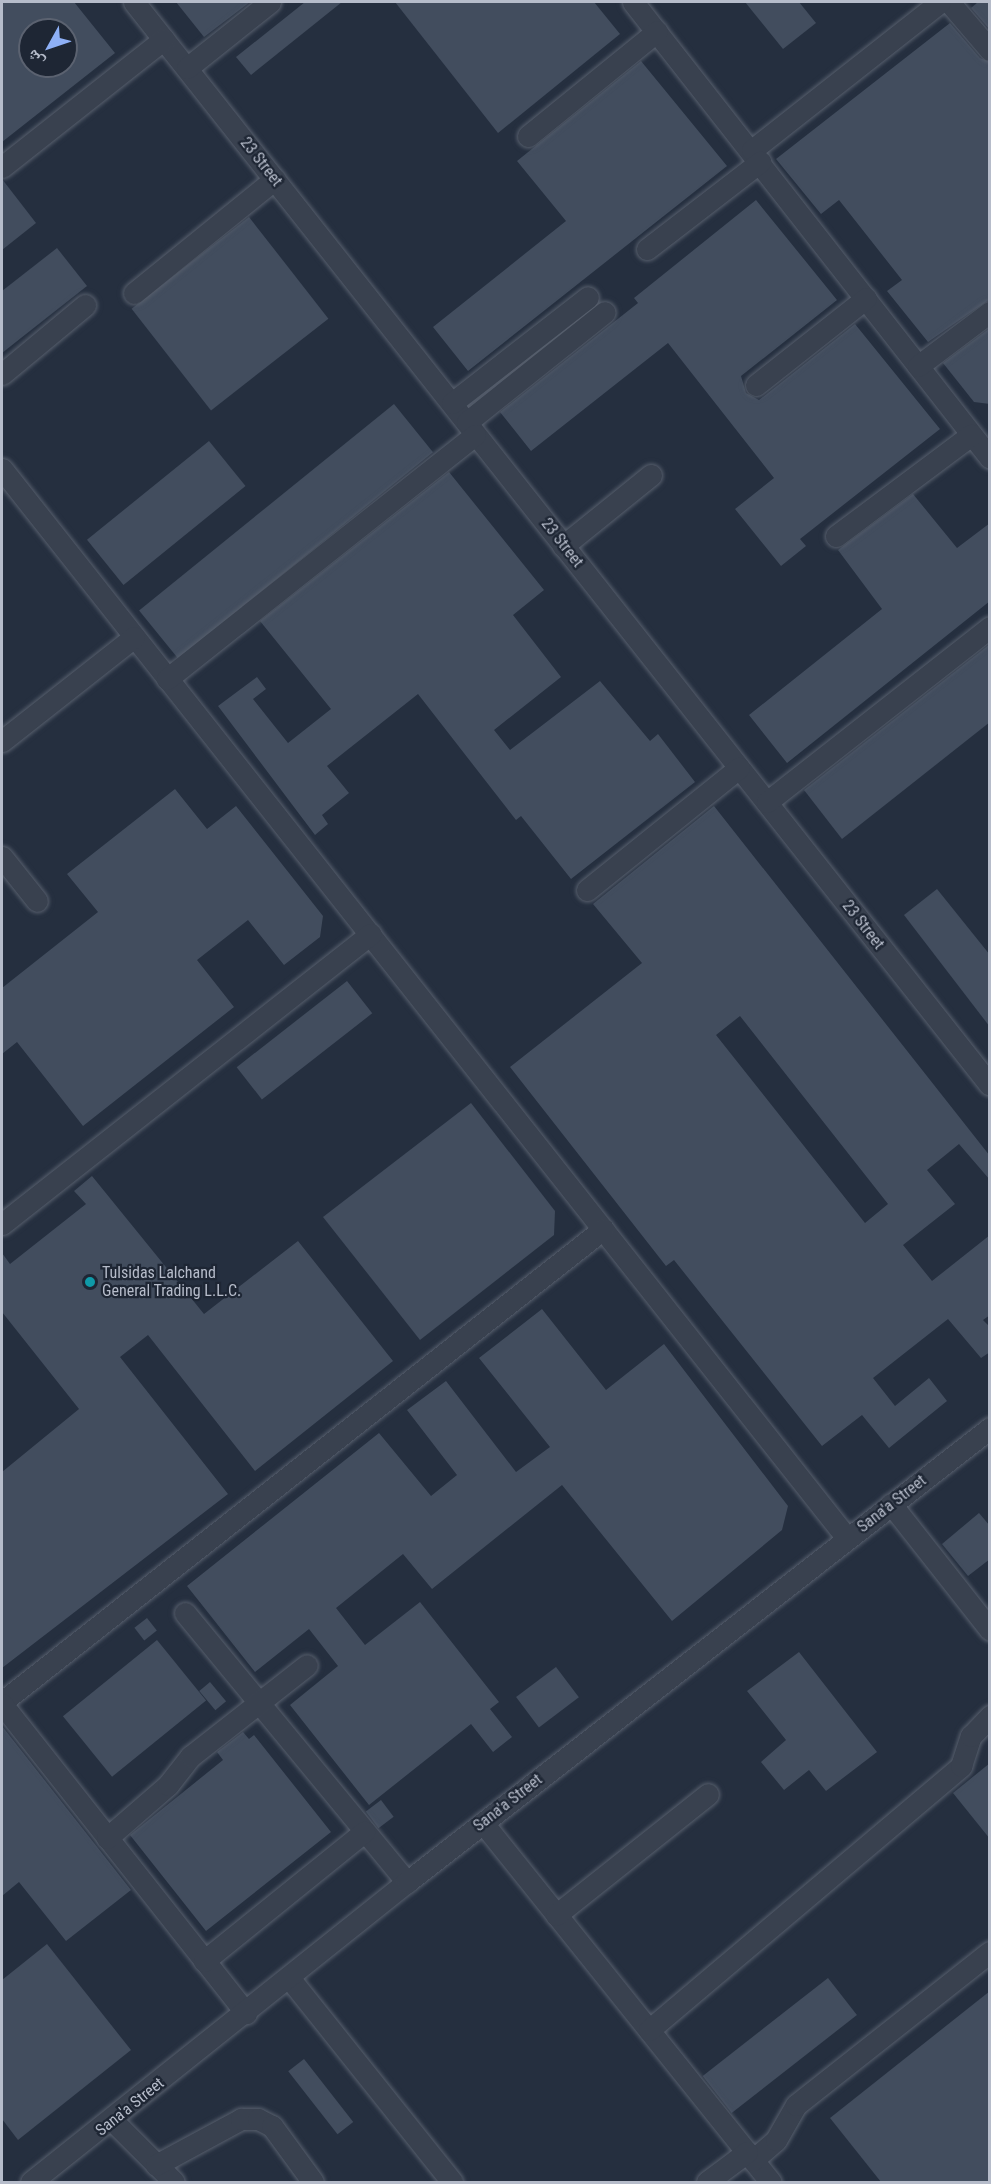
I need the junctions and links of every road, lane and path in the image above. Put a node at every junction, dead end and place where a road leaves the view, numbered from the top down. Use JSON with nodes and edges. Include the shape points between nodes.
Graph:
{"nodes":[{"id":1,"x":134,"y":2,"type":"edge"},
{"id":2,"x":270,"y":2,"type":"edge"},
{"id":3,"x":633,"y":2,"type":"edge"},
{"id":4,"x":940,"y":2,"type":"edge"},
{"id":5,"x":949,"y":2,"type":"edge"},
{"id":6,"x":657,"y":31,"type":"junction"},
{"id":7,"x":164,"y":39,"type":"junction"},
{"id":8,"x":990,"y":50,"type":"edge"},
{"id":9,"x":187,"y":68,"type":"junction"},
{"id":10,"x":528,"y":136,"type":"dead end"},
{"id":11,"x":756,"y":156,"type":"junction"},
{"id":12,"x":2,"y":167,"type":"edge"},
{"id":13,"x":274,"y":179,"type":"junction"},
{"id":14,"x":647,"y":249,"type":"dead end"},
{"id":15,"x":134,"y":292,"type":"dead end"},
{"id":16,"x":588,"y":297,"type":"dead end"},
{"id":17,"x":866,"y":298,"type":"junction"},
{"id":18,"x":85,"y":305,"type":"dead end"},
{"id":19,"x":605,"y":312,"type":"dead end"},
{"id":20,"x":990,"y":312,"type":"edge"},
{"id":21,"x":918,"y":366,"type":"junction"},
{"id":22,"x":2,"y":374,"type":"edge"},
{"id":23,"x":756,"y":385,"type":"dead end"},
{"id":24,"x":452,"y":403,"type":"junction"},
{"id":25,"x":471,"y":429,"type":"junction"},
{"id":26,"x":983,"y":445,"type":"edge"},
{"id":27,"x":2,"y":469,"type":"edge"},
{"id":28,"x":651,"y":475,"type":"dead end"},
{"id":29,"x":836,"y":536,"type":"dead end"},
{"id":30,"x":563,"y":546,"type":"junction"},
{"id":31,"x":990,"y":627,"type":"edge"},
{"id":32,"x":134,"y":637,"type":"junction"},
{"id":33,"x":167,"y":679,"type":"junction"},
{"id":34,"x":2,"y":741,"type":"edge"},
{"id":35,"x":739,"y":768,"type":"junction"},
{"id":36,"x":767,"y":802,"type":"junction"},
{"id":37,"x":2,"y":857,"type":"edge"},
{"id":38,"x":587,"y":890,"type":"dead end"},
{"id":39,"x":37,"y":901,"type":"dead end"},
{"id":40,"x":370,"y":934,"type":"junction"},
{"id":41,"x":990,"y":1085,"type":"edge"},
{"id":42,"x":2,"y":1224,"type":"edge"},
{"id":43,"x":603,"y":1229,"type":"junction"},
{"id":44,"x":990,"y":1428,"type":"edge"},
{"id":45,"x":891,"y":1504,"type":"junction"},
{"id":46,"x":847,"y":1538,"type":"junction"},
{"id":47,"x":185,"y":1613,"type":"dead end"},
{"id":48,"x":990,"y":1630,"type":"edge"},
{"id":49,"x":307,"y":1665,"type":"dead end"},
{"id":50,"x":2,"y":1703,"type":"edge"},
{"id":51,"x":258,"y":1703,"type":"junction"},
{"id":52,"x":990,"y":1716,"type":"edge"},
{"id":53,"x":708,"y":1794,"type":"dead end"},
{"id":54,"x":483,"y":1823,"type":"junction"},
{"id":55,"x":364,"y":1832,"type":"junction"},
{"id":56,"x":107,"y":1838,"type":"junction"},
{"id":57,"x":407,"y":1882,"type":"junction"},
{"id":58,"x":556,"y":1915,"type":"junction"},
{"id":59,"x":990,"y":1952,"type":"edge"},
{"id":60,"x":204,"y":1961,"type":"junction"},
{"id":61,"x":290,"y":1979,"type":"junction"},
{"id":62,"x":246,"y":2013,"type":"junction"},
{"id":63,"x":649,"y":2030,"type":"junction"},
{"id":64,"x":113,"y":2121,"type":"junction"},
{"id":65,"x":750,"y":2156,"type":"junction"},
{"id":66,"x":156,"y":2165,"type":"junction"},
{"id":67,"x":32,"y":2182,"type":"edge"},
{"id":68,"x":174,"y":2182,"type":"edge"},
{"id":69,"x":313,"y":2182,"type":"edge"},
{"id":70,"x":452,"y":2182,"type":"edge"},
{"id":71,"x":707,"y":2182,"type":"edge"},
{"id":72,"x":771,"y":2182,"type":"edge"}],
"edges":[{"from":1,"to":7,"type":"street","name":"23 Street"},
{"from":2,"to":9,"type":"street"},
{"from":3,"to":6,"type":"street"},
{"from":4,"to":11,"type":"street"},
{"from":5,"to":8,"type":"street"},
{"from":6,"to":10,"type":"street"},
{"from":6,"to":11,"type":"street"},
{"from":7,"to":9,"type":"street","name":"23 Street"},
{"from":7,"to":12,"type":"street"},
{"from":9,"to":13,"type":"street","name":"23 Street"},
{"from":11,"to":14,"type":"street"},
{"from":11,"to":17,"type":"street"},
{"from":13,"to":15,"type":"street"},
{"from":13,"to":24,"type":"street","name":"23 Street"},
{"from":16,"to":24,"type":"street"},
{"from":17,"to":21,"type":"street"},
{"from":17,"to":23,"type":"street"},
{"from":18,"to":22,"type":"street"},
{"from":19,"to":25,"type":"street"},
{"from":20,"to":21,"type":"street"},
{"from":21,"to":26,"type":"street"},
{"from":24,"to":25,"type":"street","name":"23 Street"},
{"from":25,"to":30,"type":"street","name":"23 Street"},
{"from":25,"to":33,"type":"street"},
{"from":26,"to":29,"type":"street"},
{"from":27,"to":32,"type":"street"},
{"from":28,"to":30,"type":"street"},
{"from":30,"to":35,"type":"street","name":"23 Street"},
{"from":31,"to":36,"type":"street"},
{"from":32,"to":33,"type":"street"},
{"from":32,"to":34,"type":"street"},
{"from":33,"to":40,"type":"street"},
{"from":35,"to":36,"type":"street","name":"23 Street"},
{"from":35,"to":38,"type":"street"},
{"from":36,"to":41,"type":"street","name":"23 Street"},
{"from":37,"to":39,"type":"street"},
{"from":40,"to":42,"type":"street"},
{"from":40,"to":43,"type":"street"},
{"from":43,"to":46,"type":"street"},
{"from":43,"to":50,"type":"street"},
{"from":44,"to":45,"type":"street","name":"Sana'a Street"},
{"from":45,"to":46,"type":"street","name":"Sana'a Street"},
{"from":45,"to":48,"type":"street"},
{"from":46,"to":54,"type":"street","name":"Sana'a Street"},
{"from":47,"to":51,"type":"street"},
{"from":49,"to":51,"type":"street"},
{"from":50,"to":56,"type":"street"},
{"from":51,"to":55,"type":"street"},
{"from":51,"to":56,"type":"street","via":[[190,1756],[168,1785]]},
{"from":52,"to":63,"type":"street","via":[[971,1736],[961,1766]]},
{"from":53,"to":58,"type":"street"},
{"from":54,"to":57,"type":"street","name":"Sana'a Street"},
{"from":54,"to":58,"type":"street"},
{"from":55,"to":57,"type":"street"},
{"from":55,"to":60,"type":"street"},
{"from":56,"to":60,"type":"street"},
{"from":57,"to":61,"type":"street","name":"Sana'a Street"},
{"from":58,"to":63,"type":"street"},
{"from":59,"to":65,"type":"street","via":[[796,2105],[776,2139]]},
{"from":60,"to":62,"type":"street"},
{"from":61,"to":62,"type":"street","name":"Sana'a Street"},
{"from":61,"to":70,"type":"street"},
{"from":62,"to":64,"type":"street","name":"Sana'a Street"},
{"from":63,"to":65,"type":"street"},
{"from":64,"to":66,"type":"street"},
{"from":64,"to":67,"type":"street","name":"Sana'a Street"},
{"from":65,"to":71,"type":"street"},
{"from":65,"to":72,"type":"street"},
{"from":66,"to":68,"type":"street"},
{"from":66,"to":69,"type":"street","via":[[241,2119],[258,2119],[272,2126]]}]}
